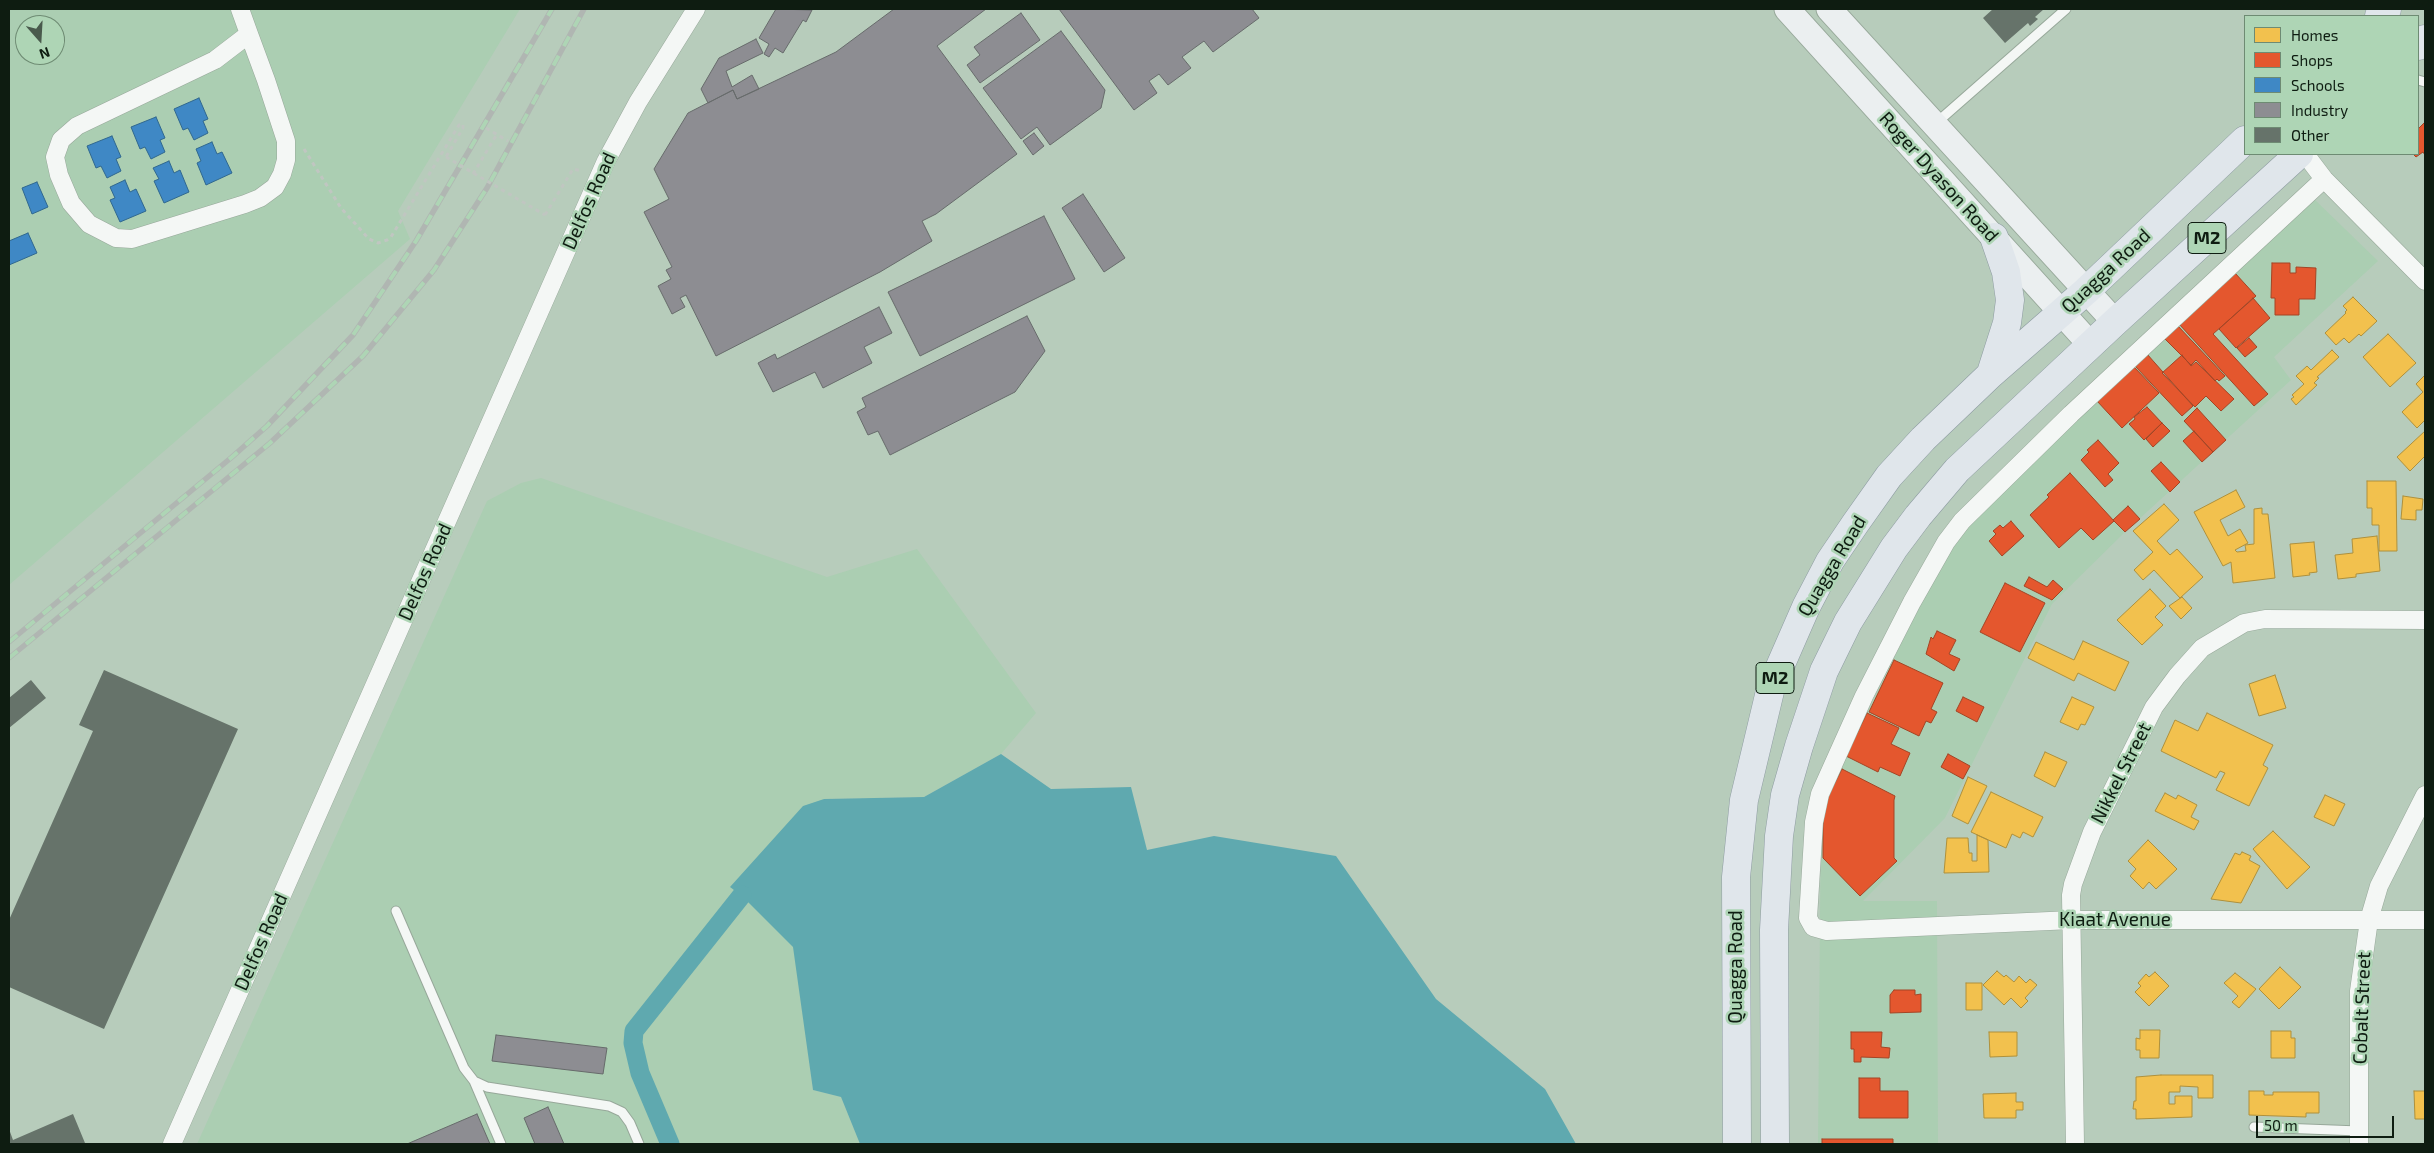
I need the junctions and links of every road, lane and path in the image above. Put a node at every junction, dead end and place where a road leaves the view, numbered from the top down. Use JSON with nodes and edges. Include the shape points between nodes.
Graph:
{"nodes":[{"id":1,"x":240,"y":9,"type":"edge"},
{"id":2,"x":696,"y":9,"type":"edge"},
{"id":3,"x":1787,"y":9,"type":"edge"},
{"id":4,"x":1828,"y":9,"type":"edge"},
{"id":5,"x":2066,"y":9,"type":"edge"},
{"id":6,"x":249,"y":34,"type":"junction"},
{"id":7,"x":1934,"y":125,"type":"junction"},
{"id":8,"x":486,"y":128,"type":"dead end"},
{"id":9,"x":497,"y":134,"type":"junction"},
{"id":10,"x":508,"y":141,"type":"dead end"},
{"id":11,"x":2244,"y":141,"type":"edge"},
{"id":12,"x":302,"y":145,"type":"dead end"},
{"id":13,"x":2299,"y":155,"type":"edge"},
{"id":14,"x":2306,"y":155,"type":"edge"},
{"id":15,"x":473,"y":174,"type":"junction"},
{"id":16,"x":569,"y":175,"type":"dead end"},
{"id":17,"x":2324,"y":179,"type":"junction"},
{"id":18,"x":1994,"y":237,"type":"junction"},
{"id":19,"x":2425,"y":280,"type":"edge"},
{"id":20,"x":2086,"y":291,"type":"junction"},
{"id":21,"x":2062,"y":313,"type":"junction"},
{"id":22,"x":2115,"y":322,"type":"junction"},
{"id":23,"x":2090,"y":344,"type":"junction"},
{"id":24,"x":1991,"y":374,"type":"junction"},
{"id":25,"x":2425,"y":620,"type":"edge"},
{"id":26,"x":2425,"y":795,"type":"edge"},
{"id":27,"x":396,"y":911,"type":"dead end"},
{"id":28,"x":2072,"y":920,"type":"junction"},
{"id":29,"x":2369,"y":920,"type":"junction"},
{"id":30,"x":2425,"y":920,"type":"edge"},
{"id":31,"x":474,"y":1081,"type":"junction"},
{"id":32,"x":2254,"y":1127,"type":"dead end"},
{"id":33,"x":2359,"y":1138,"type":"edge"},
{"id":34,"x":172,"y":1144,"type":"edge"},
{"id":35,"x":502,"y":1144,"type":"edge"},
{"id":36,"x":639,"y":1144,"type":"edge"},
{"id":37,"x":1737,"y":1144,"type":"edge"},
{"id":38,"x":1775,"y":1144,"type":"edge"},
{"id":39,"x":2075,"y":1144,"type":"edge"}],
"edges":[{"from":1,"to":6,"type":"street"},
{"from":2,"to":34,"type":"street","name":"Delfos Road","via":[[606,160]]},
{"from":3,"to":18,"type":"main road","name":"Roger Dyason Road"},
{"from":4,"to":7,"type":"main road","name":"Roger Dyason Road"},
{"from":5,"to":7,"type":"lane"},
{"from":6,"to":6,"type":"street","via":[[286,141],[286,160],[275,187],[245,204],[132,239],[116,238],[89,224],[71,203],[59,176],[55,157],[61,140],[77,126],[215,60]]},
{"from":7,"to":20,"type":"main road","name":"Roger Dyason Road"},
{"from":8,"to":9,"type":"path"},
{"from":9,"to":10,"type":"path"},
{"from":9,"to":15,"type":"path"},
{"from":11,"to":20,"type":"main road","name":"Quagga Road","number":"M2"},
{"from":12,"to":15,"type":"path","bridge":true,"via":[[341,208],[369,239],[378,243],[391,237],[459,125],[463,124],[446,157]]},
{"from":13,"to":22,"type":"main road","name":"Quagga Road","number":"M2"},
{"from":14,"to":17,"type":"street"},
{"from":15,"to":16,"type":"path","bridge":true,"via":[[545,215]]},
{"from":17,"to":19,"type":"street"},
{"from":17,"to":28,"type":"street","name":"Kiaat Avenue","via":[[2085,401],[1962,521],[1946,542],[1912,602],[1864,696],[1820,794],[1814,822],[1809,922],[1816,929],[1834,931]]},
{"from":18,"to":21,"type":"main road","name":"Roger Dyason Road"},
{"from":18,"to":24,"type":"main road","via":[[2006,272],[2010,300],[2007,323]]},
{"from":20,"to":21,"type":"main road","name":"Quagga Road","number":"M2"},
{"from":20,"to":22,"type":"main road","name":"Roger Dyason Road"},
{"from":21,"to":23,"type":"main road","name":"Roger Dyason Road"},
{"from":21,"to":24,"type":"main road","name":"Quagga Road","number":"M2"},
{"from":22,"to":23,"type":"main road","name":"Quagga Road","number":"M2"},
{"from":23,"to":38,"type":"main road","name":"Quagga Road","number":"M2","via":[[1957,470],[1918,516],[1876,574],[1824,671],[1785,795],[1779,836],[1774,930]]},
{"from":24,"to":37,"type":"main road","name":"Quagga Road","number":"M2","via":[[1889,476],[1855,524],[1830,561],[1806,607],[1771,687],[1744,800],[1736,877]]},
{"from":25,"to":28,"type":"street","name":"Nikkel Street","via":[[2265,619],[2238,624],[2202,648],[2154,707],[2092,832],[2073,884]]},
{"from":26,"to":29,"type":"street","name":"Cobalt Street","via":[[2379,886]]},
{"from":27,"to":31,"type":"lane","via":[[464,1068]]},
{"from":28,"to":29,"type":"street","name":"Kiaat Avenue"},
{"from":28,"to":39,"type":"street","name":"Nikkel Street"},
{"from":29,"to":30,"type":"street","name":"Kiaat Avenue"},
{"from":29,"to":33,"type":"street","name":"Cobalt Street","via":[[2359,991]]},
{"from":31,"to":35,"type":"lane"},
{"from":31,"to":36,"type":"lane","via":[[487,1087],[609,1106],[622,1112]]},
{"from":32,"to":33,"type":"lane"}]}
